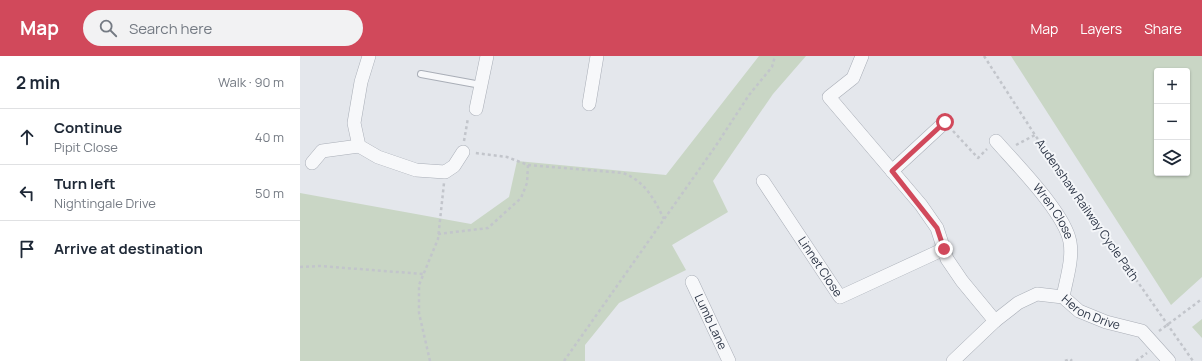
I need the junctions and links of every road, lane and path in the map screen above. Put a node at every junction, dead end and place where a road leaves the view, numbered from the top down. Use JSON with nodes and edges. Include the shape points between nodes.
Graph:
{"nodes":[{"id":1,"x":369,"y":56,"type":"edge"},
{"id":2,"x":487,"y":56,"type":"edge"},
{"id":3,"x":597,"y":56,"type":"edge"},
{"id":4,"x":775,"y":56,"type":"edge"},
{"id":5,"x":862,"y":56,"type":"edge"},
{"id":6,"x":984,"y":56,"type":"edge"},
{"id":7,"x":422,"y":74,"type":"dead end"},
{"id":8,"x":481,"y":84,"type":"junction"},
{"id":9,"x":589,"y":104,"type":"dead end"},
{"id":10,"x":476,"y":109,"type":"joint"},
{"id":11,"x":945,"y":122,"type":"dead end"},
{"id":12,"x":1035,"y":135,"type":"junction"},
{"id":13,"x":959,"y":139,"type":"dead end"},
{"id":14,"x":996,"y":140,"type":"joint"},
{"id":15,"x":359,"y":146,"type":"junction"},
{"id":16,"x":1005,"y":151,"type":"junction"},
{"id":17,"x":463,"y":152,"type":"junction"},
{"id":18,"x":312,"y":163,"type":"dead end"},
{"id":19,"x":528,"y":165,"type":"junction"},
{"id":20,"x":892,"y":171,"type":"junction"},
{"id":21,"x":445,"y":172,"type":"junction"},
{"id":22,"x":763,"y":181,"type":"dead end"},
{"id":23,"x":664,"y":220,"type":"junction"},
{"id":24,"x":438,"y":234,"type":"junction"},
{"id":25,"x":944,"y":249,"type":"junction"},
{"id":26,"x":300,"y":267,"type":"edge"},
{"id":27,"x":423,"y":274,"type":"junction"},
{"id":28,"x":692,"y":282,"type":"dead end"},
{"id":29,"x":1063,"y":297,"type":"junction"},
{"id":30,"x":1202,"y":299,"type":"edge"},
{"id":31,"x":995,"y":321,"type":"junction"},
{"id":32,"x":1167,"y":326,"type":"junction"},
{"id":33,"x":430,"y":361,"type":"edge"},
{"id":34,"x":564,"y":361,"type":"edge"},
{"id":35,"x":729,"y":361,"type":"edge"},
{"id":36,"x":953,"y":361,"type":"edge"},
{"id":37,"x":1065,"y":361,"type":"edge"},
{"id":38,"x":1072,"y":361,"type":"edge"},
{"id":39,"x":1169,"y":361,"type":"edge"},
{"id":40,"x":1193,"y":361,"type":"edge"}],
"edges":[{"from":1,"to":15,"type":"street","via":[[361,82],[354,123]]},
{"from":2,"to":8,"type":"street"},
{"from":3,"to":9,"type":"street"},
{"from":4,"to":23,"type":"path","via":[[772,67],[748,95]]},
{"from":5,"to":20,"type":"street","via":[[854,78],[829,97]]},
{"from":6,"to":12,"type":"path","name":"Audenshaw Railway Cycle Path"},
{"from":7,"to":8,"type":"lane"},
{"from":8,"to":10,"type":"street"},
{"from":10,"to":17,"type":"path","via":[[469,114]]},
{"from":11,"to":20,"type":"street"},
{"from":12,"to":16,"type":"path"},
{"from":12,"to":32,"type":"path","name":"Audenshaw Railway Cycle Path"},
{"from":13,"to":14,"type":"path","via":[[978,158]]},
{"from":14,"to":16,"type":"street","name":"Wren Close"},
{"from":15,"to":18,"type":"street","via":[[322,151]]},
{"from":15,"to":21,"type":"street","via":[[378,157],[416,170]]},
{"from":16,"to":29,"type":"street","name":"Wren Close","via":[[1049,203],[1065,227],[1070,242]]},
{"from":17,"to":19,"type":"path","via":[[508,157]]},
{"from":17,"to":21,"type":"street","via":[[454,166]]},
{"from":19,"to":23,"type":"path","via":[[623,173],[633,177],[644,185],[654,198]]},
{"from":19,"to":24,"type":"path","via":[[527,183],[521,198],[488,228]]},
{"from":20,"to":25,"type":"street","via":[[937,228]]},
{"from":21,"to":24,"type":"path"},
{"from":22,"to":25,"type":"street","name":"Linnet Close","via":[[840,297]]},
{"from":23,"to":34,"type":"path"},
{"from":24,"to":27,"type":"path","via":[[438,240]]},
{"from":25,"to":31,"type":"street","via":[[947,259],[962,281]]},
{"from":26,"to":27,"type":"path","via":[[320,266]]},
{"from":27,"to":33,"type":"path","via":[[418,286],[418,314]]},
{"from":28,"to":35,"type":"street","name":"Lumb Lane"},
{"from":29,"to":31,"type":"street","name":"Heron Drive","via":[[1037,294],[1018,303]]},
{"from":29,"to":39,"type":"street","name":"Heron Drive","via":[[1079,311],[1106,322],[1142,331]]},
{"from":30,"to":32,"type":"path"},
{"from":31,"to":36,"type":"street","name":"Heron Drive"},
{"from":32,"to":40,"type":"path","name":"Audenshaw Railway Cycle Path"},
{"from":37,"to":38,"type":"path"}]}
